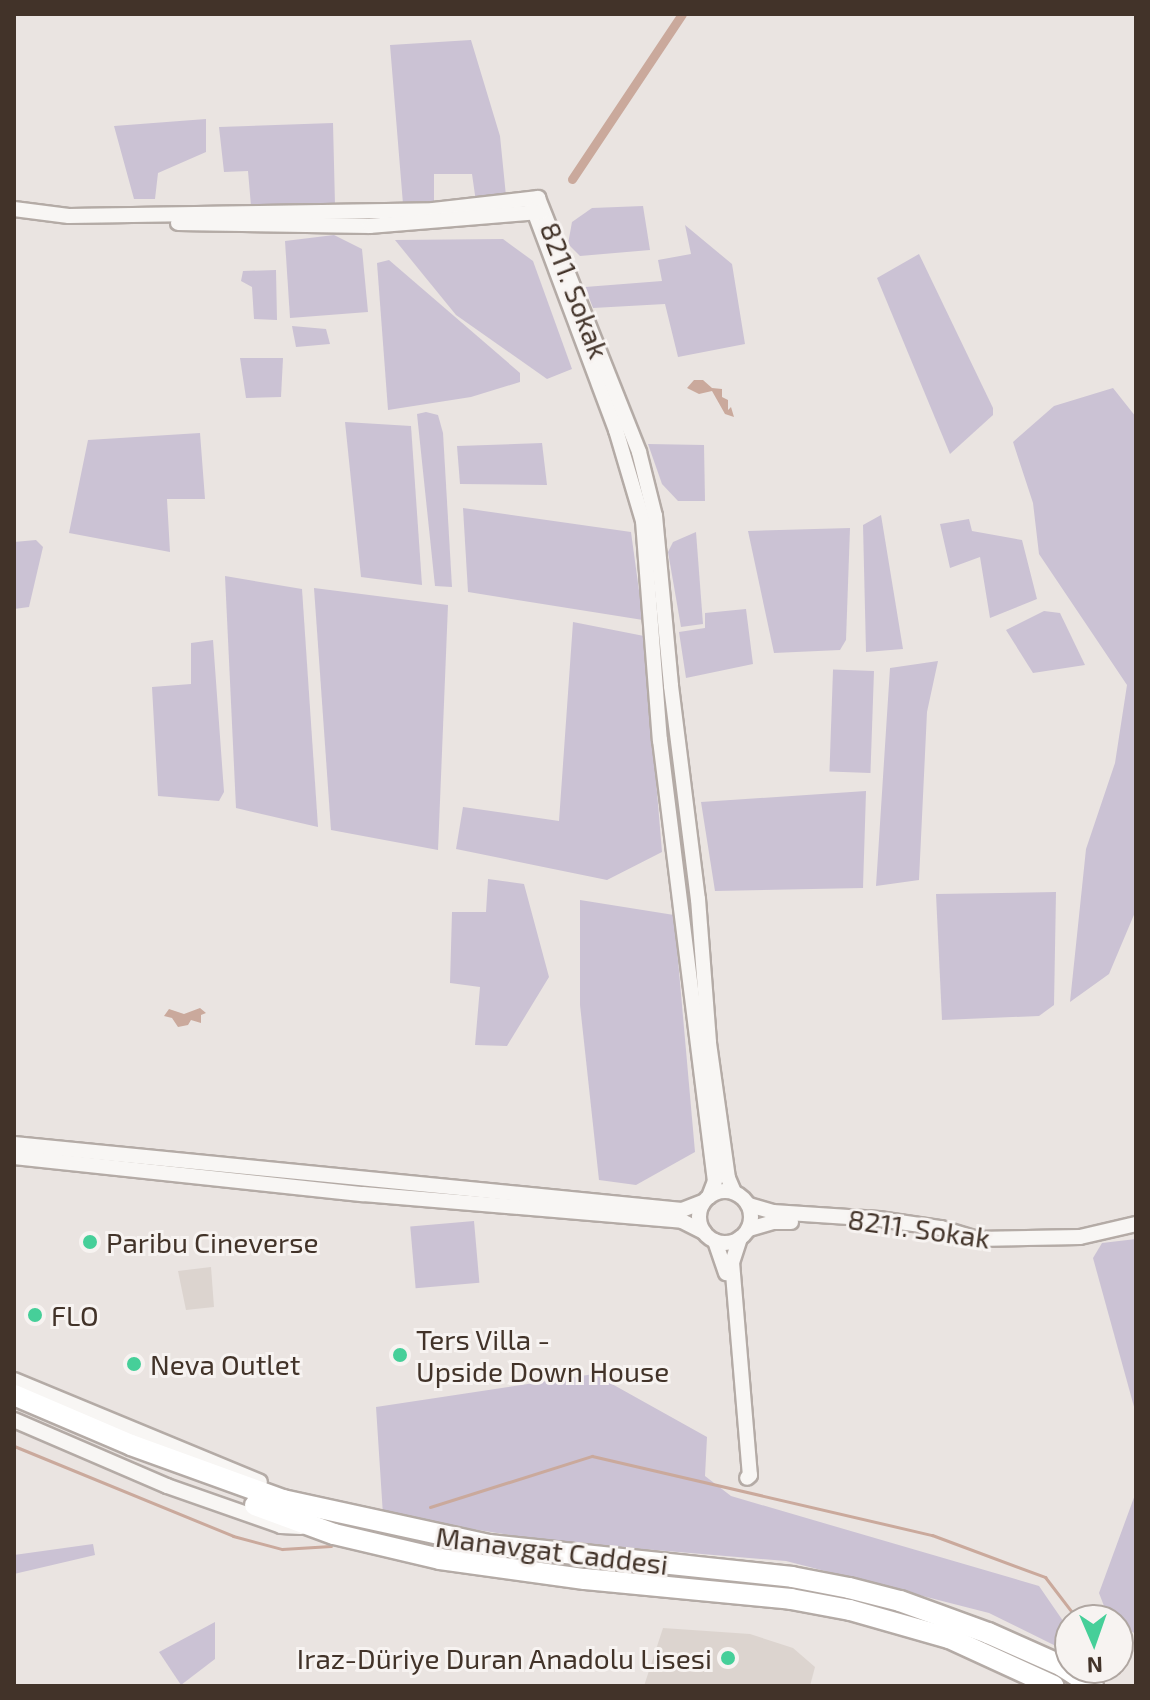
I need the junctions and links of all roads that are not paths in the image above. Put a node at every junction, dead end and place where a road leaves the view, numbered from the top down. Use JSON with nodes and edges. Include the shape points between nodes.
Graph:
{"nodes":[{"id":1,"x":536,"y":208,"type":"junction"},
{"id":2,"x":14,"y":209,"type":"edge"},
{"id":3,"x":14,"y":219,"type":"edge"},
{"id":4,"x":14,"y":1144,"type":"edge"},
{"id":5,"x":14,"y":1157,"type":"edge"},
{"id":6,"x":734,"y":1192,"type":"junction"},
{"id":7,"x":706,"y":1199,"type":"junction"},
{"id":8,"x":749,"y":1205,"type":"junction"},
{"id":9,"x":904,"y":1223,"type":"junction"},
{"id":10,"x":1136,"y":1224,"type":"edge"},
{"id":11,"x":744,"y":1233,"type":"junction"},
{"id":12,"x":710,"y":1236,"type":"junction"},
{"id":13,"x":14,"y":1380,"type":"edge"},
{"id":14,"x":14,"y":1395,"type":"edge"},
{"id":15,"x":14,"y":1408,"type":"edge"},
{"id":16,"x":14,"y":1420,"type":"edge"},
{"id":17,"x":345,"y":1516,"type":"junction"},
{"id":18,"x":317,"y":1528,"type":"junction"},
{"id":19,"x":1054,"y":1686,"type":"edge"},
{"id":20,"x":1093,"y":1686,"type":"edge"}],
"edges":[{"from":1,"to":2,"type":"street","name":"8211. Sokak","via":[[69,216]]},
{"from":1,"to":3,"type":"street","via":[[370,226]]},
{"from":1,"to":6,"type":"street","name":"8211. Sokak","via":[[639,452],[655,516],[709,1043]]},
{"from":1,"to":7,"type":"street","via":[[643,521],[660,740],[715,1181]]},
{"from":4,"to":7,"type":"street","via":[[669,1209],[682,1210]]},
{"from":5,"to":12,"type":"street","via":[[682,1221]]},
{"from":6,"to":7,"type":"street","via":[[721,1191]]},
{"from":6,"to":8,"type":"street"},
{"from":7,"to":12,"type":"street","via":[[699,1222]]},
{"from":8,"to":9,"type":"street","name":"8211. Sokak","via":[[773,1212]]},
{"from":8,"to":11,"type":"street","via":[[752,1216]]},
{"from":9,"to":10,"type":"street","name":"8211. Sokak","via":[[976,1239],[1014,1241],[1080,1237]]},
{"from":9,"to":11,"type":"street","via":[[773,1222]]},
{"from":11,"to":12,"type":"street","via":[[730,1242]]},
{"from":11,"to":12,"type":"street","via":[[732,1262],[747,1478],[725,1262]]},
{"from":13,"to":17,"type":"street"},
{"from":14,"to":17,"type":"highway","name":"Manavgat Caddesi","via":[[196,1470]]},
{"from":15,"to":18,"type":"highway","name":"Manavgat Caddesi"},
{"from":16,"to":18,"type":"street","via":[[167,1486],[281,1526]]},
{"from":17,"to":20,"type":"highway","name":"Manavgat Caddesi","via":[[489,1545],[792,1577],[849,1588],[988,1633]]},
{"from":18,"to":19,"type":"highway","name":"Manavgat Caddesi","via":[[440,1559],[850,1610],[949,1638]]}]}
